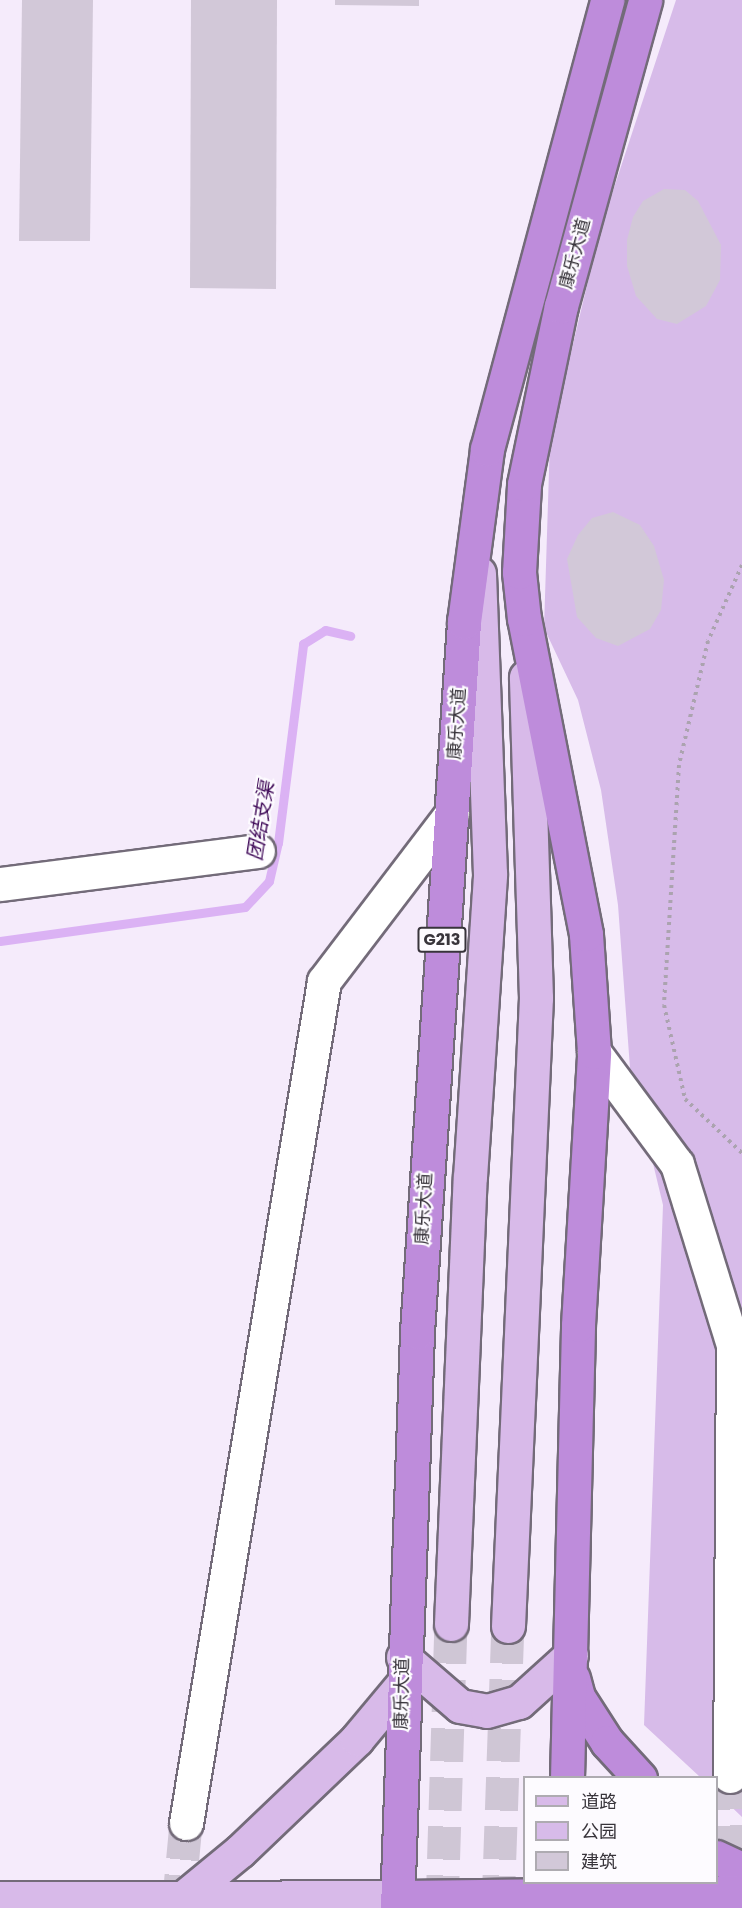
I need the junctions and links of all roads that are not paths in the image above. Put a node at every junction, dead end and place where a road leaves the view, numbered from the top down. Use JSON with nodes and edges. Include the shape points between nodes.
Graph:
{"nodes":[{"id":1,"x":607,"y":0,"type":"edge"},
{"id":2,"x":645,"y":0,"type":"edge"},
{"id":3,"x":477,"y":523,"type":"junction"},
{"id":4,"x":524,"y":619,"type":"junction"},
{"id":5,"x":452,"y":813,"type":"junction"},
{"id":6,"x":258,"y":851,"type":"dead end"},
{"id":7,"x":0,"y":884,"type":"edge"},
{"id":8,"x":594,"y":1052,"type":"junction"},
{"id":9,"x":451,"y":1624,"type":"tunnel mouth"},
{"id":10,"x":508,"y":1626,"type":"tunnel mouth"},
{"id":11,"x":570,"y":1661,"type":"junction"},
{"id":12,"x":402,"y":1671,"type":"junction"},
{"id":13,"x":567,"y":1776,"type":"edge"},
{"id":14,"x":638,"y":1776,"type":"edge"},
{"id":15,"x":730,"y":1776,"type":"tunnel mouth"},
{"id":16,"x":186,"y":1823,"type":"tunnel mouth"},
{"id":17,"x":718,"y":1857,"type":"edge"},
{"id":18,"x":742,"y":1869,"type":"edge"},
{"id":19,"x":742,"y":1893,"type":"edge"},
{"id":20,"x":565,"y":1895,"type":"edge"},
{"id":21,"x":184,"y":1897,"type":"junction"},
{"id":22,"x":0,"y":1898,"type":"edge"},
{"id":23,"x":397,"y":1902,"type":"edge"}],
"edges":[{"from":1,"to":3,"type":"highway","name":"康乐大道","number":"G213","via":[[487,449]]},
{"from":2,"to":4,"type":"highway","name":"康乐大道","via":[[561,306],[524,484],[519,572]]},
{"from":3,"to":5,"type":"highway","name":"康乐大道","number":"G213","via":[[464,622]]},
{"from":3,"to":9,"type":"main road","name":"康乐大道","via":[[490,874],[470,1177]]},
{"from":4,"to":8,"type":"highway","name":"康乐大道","via":[[586,934]]},
{"from":4,"to":10,"type":"main road","name":"康乐大道","via":[[536,998]]},
{"from":5,"to":12,"type":"highway","name":"康乐大道","number":"G213","via":[[430,1084]]},
{"from":5,"to":16,"type":"street","via":[[324,981]]},
{"from":6,"to":7,"type":"street"},
{"from":8,"to":11,"type":"highway","name":"康乐大道","via":[[578,1325]]},
{"from":8,"to":15,"type":"street","via":[[677,1164],[733,1345]]},
{"from":11,"to":12,"type":"main road","via":[[519,1702],[488,1711],[460,1706]]},
{"from":11,"to":13,"type":"highway","name":"康乐大道"},
{"from":11,"to":14,"type":"highway","via":[[578,1696],[608,1742]]},
{"from":12,"to":21,"type":"main road","via":[[357,1739],[240,1851]]},
{"from":12,"to":23,"type":"highway","name":"康乐大道","number":"G213"},
{"from":17,"to":18,"type":"highway"},
{"from":19,"to":20,"type":"highway"},
{"from":20,"to":23,"type":"highway"},
{"from":21,"to":22,"type":"main road"},
{"from":21,"to":23,"type":"main road"}]}
